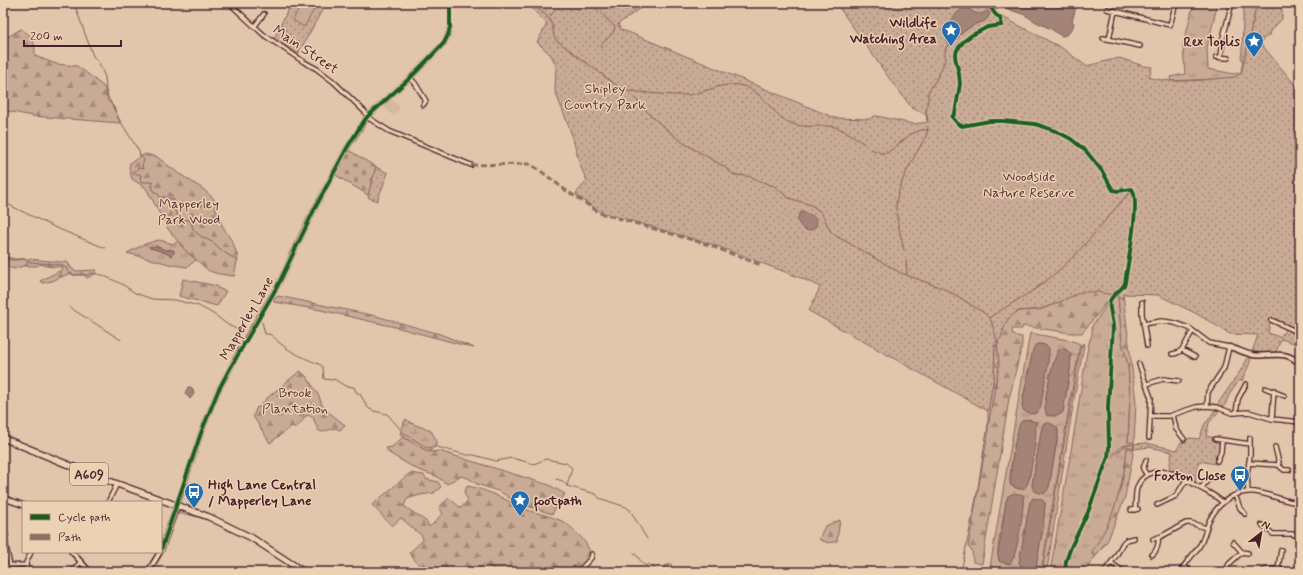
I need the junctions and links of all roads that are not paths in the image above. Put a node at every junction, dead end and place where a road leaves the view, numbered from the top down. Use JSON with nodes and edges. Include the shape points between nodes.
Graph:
{"nodes":[{"id":1,"x":229,"y":3,"type":"edge"},
{"id":2,"x":450,"y":3,"type":"edge"},
{"id":3,"x":1176,"y":3,"type":"edge"},
{"id":4,"x":1232,"y":3,"type":"edge"},
{"id":5,"x":1107,"y":9,"type":"dead end"},
{"id":6,"x":1115,"y":11,"type":"junction"},
{"id":7,"x":264,"y":14,"type":"dead end"},
{"id":8,"x":254,"y":27,"type":"junction"},
{"id":9,"x":1103,"y":38,"type":"dead end"},
{"id":10,"x":1109,"y":39,"type":"junction"},
{"id":11,"x":1138,"y":40,"type":"dead end"},
{"id":12,"x":1216,"y":56,"type":"dead end"},
{"id":13,"x":1221,"y":57,"type":"junction"},
{"id":14,"x":1228,"y":58,"type":"dead end"},
{"id":15,"x":410,"y":78,"type":"junction"},
{"id":16,"x":423,"y":105,"type":"dead end"},
{"id":17,"x":367,"y":117,"type":"junction"},
{"id":18,"x":471,"y":165,"type":"dead end"},
{"id":19,"x":1142,"y":302,"type":"dead end"},
{"id":20,"x":1271,"y":320,"type":"dead end"},
{"id":21,"x":1143,"y":324,"type":"junction"},
{"id":22,"x":1193,"y":331,"type":"junction"},
{"id":23,"x":1300,"y":333,"type":"edge"},
{"id":24,"x":1147,"y":346,"type":"dead end"},
{"id":25,"x":1229,"y":347,"type":"junction"},
{"id":26,"x":1182,"y":350,"type":"junction"},
{"id":27,"x":1172,"y":354,"type":"dead end"},
{"id":28,"x":1195,"y":357,"type":"dead end"},
{"id":29,"x":1139,"y":364,"type":"dead end"},
{"id":30,"x":1300,"y":364,"type":"edge"},
{"id":31,"x":1179,"y":381,"type":"dead end"},
{"id":32,"x":1147,"y":384,"type":"junction"},
{"id":33,"x":1246,"y":384,"type":"dead end"},
{"id":34,"x":1265,"y":388,"type":"dead end"},
{"id":35,"x":1274,"y":390,"type":"junction"},
{"id":36,"x":1285,"y":396,"type":"dead end"},
{"id":37,"x":1206,"y":406,"type":"junction"},
{"id":38,"x":1236,"y":413,"type":"junction"},
{"id":39,"x":1173,"y":415,"type":"junction"},
{"id":40,"x":1150,"y":416,"type":"junction"},
{"id":41,"x":1272,"y":419,"type":"junction"},
{"id":42,"x":1300,"y":422,"type":"edge"},
{"id":43,"x":3,"y":438,"type":"edge"},
{"id":44,"x":1149,"y":438,"type":"dead end"},
{"id":45,"x":1250,"y":438,"type":"dead end"},
{"id":46,"x":1184,"y":439,"type":"dead end"},
{"id":47,"x":1215,"y":439,"type":"dead end"},
{"id":48,"x":1222,"y":440,"type":"junction"},
{"id":49,"x":1250,"y":444,"type":"junction"},
{"id":50,"x":1275,"y":447,"type":"dead end"},
{"id":51,"x":1146,"y":460,"type":"dead end"},
{"id":52,"x":1217,"y":461,"type":"dead end"},
{"id":53,"x":1249,"y":463,"type":"junction"},
{"id":54,"x":1278,"y":465,"type":"junction"},
{"id":55,"x":1289,"y":470,"type":"dead end"},
{"id":56,"x":1147,"y":476,"type":"junction"},
{"id":57,"x":1215,"y":476,"type":"dead end"},
{"id":58,"x":1186,"y":480,"type":"junction"},
{"id":59,"x":117,"y":484,"type":"junction"},
{"id":60,"x":1201,"y":488,"type":"junction"},
{"id":61,"x":1248,"y":492,"type":"junction"},
{"id":62,"x":1235,"y":495,"type":"junction"},
{"id":63,"x":3,"y":498,"type":"edge"},
{"id":64,"x":108,"y":501,"type":"edge"},
{"id":65,"x":1223,"y":503,"type":"junction"},
{"id":66,"x":1300,"y":503,"type":"edge"},
{"id":67,"x":22,"y":505,"type":"edge"},
{"id":68,"x":177,"y":505,"type":"junction"},
{"id":69,"x":1157,"y":505,"type":"dead end"},
{"id":70,"x":1135,"y":510,"type":"dead end"},
{"id":71,"x":1245,"y":514,"type":"dead end"},
{"id":72,"x":1262,"y":525,"type":"dead end"},
{"id":73,"x":1206,"y":528,"type":"junction"},
{"id":74,"x":6,"y":535,"type":"dead end"},
{"id":75,"x":1300,"y":535,"type":"edge"},
{"id":76,"x":1134,"y":538,"type":"dead end"},
{"id":77,"x":1158,"y":538,"type":"junction"},
{"id":78,"x":1153,"y":539,"type":"dead end"},
{"id":79,"x":1233,"y":542,"type":"dead end"},
{"id":80,"x":162,"y":548,"type":"edge"},
{"id":81,"x":1241,"y":552,"type":"junction"},
{"id":82,"x":31,"y":553,"type":"edge"},
{"id":83,"x":73,"y":553,"type":"edge"},
{"id":84,"x":160,"y":553,"type":"edge"},
{"id":85,"x":1248,"y":553,"type":"dead end"},
{"id":86,"x":1280,"y":553,"type":"dead end"},
{"id":87,"x":592,"y":554,"type":"dead end"},
{"id":88,"x":1153,"y":555,"type":"dead end"},
{"id":89,"x":81,"y":562,"type":"junction"},
{"id":90,"x":1111,"y":563,"type":"junction"},
{"id":91,"x":26,"y":565,"type":"junction"},
{"id":92,"x":3,"y":566,"type":"edge"},
{"id":93,"x":10,"y":566,"type":"junction"},
{"id":94,"x":1184,"y":566,"type":"junction"},
{"id":95,"x":1278,"y":569,"type":"junction"},
{"id":96,"x":27,"y":572,"type":"edge"},
{"id":97,"x":71,"y":572,"type":"edge"},
{"id":98,"x":90,"y":572,"type":"edge"},
{"id":99,"x":148,"y":572,"type":"edge"},
{"id":100,"x":304,"y":572,"type":"edge"},
{"id":101,"x":578,"y":572,"type":"edge"},
{"id":102,"x":1104,"y":572,"type":"edge"},
{"id":103,"x":1124,"y":572,"type":"edge"},
{"id":104,"x":1180,"y":572,"type":"edge"},
{"id":105,"x":1192,"y":572,"type":"edge"},
{"id":106,"x":1225,"y":572,"type":"edge"},
{"id":107,"x":1261,"y":572,"type":"edge"},
{"id":108,"x":1289,"y":572,"type":"edge"}],
"edges":[{"from":1,"to":8,"type":"street","name":"Main Street"},
{"from":2,"to":15,"type":"street","name":"Mapperley Lane","via":[[448,35],[439,49]]},
{"from":3,"to":6,"type":"street","via":[[1170,25]]},
{"from":4,"to":13,"type":"street"},
{"from":5,"to":6,"type":"street"},
{"from":6,"to":10,"type":"street"},
{"from":7,"to":8,"type":"street"},
{"from":8,"to":17,"type":"street","name":"Main Street","via":[[318,69],[365,112]]},
{"from":9,"to":10,"type":"street"},
{"from":10,"to":11,"type":"street","via":[[1138,46]]},
{"from":12,"to":13,"type":"street"},
{"from":13,"to":14,"type":"street"},
{"from":15,"to":16,"type":"street","via":[[426,101]]},
{"from":15,"to":17,"type":"street","name":"Mapperley Lane"},
{"from":17,"to":18,"type":"street","name":"Main Street","via":[[403,137]]},
{"from":17,"to":68,"type":"street","name":"Mapperley Lane","via":[[347,147],[278,285],[218,391]]},
{"from":19,"to":21,"type":"street"},
{"from":20,"to":23,"type":"street"},
{"from":21,"to":22,"type":"street","via":[[1171,322]]},
{"from":21,"to":24,"type":"street","via":[[1143,337]]},
{"from":22,"to":25,"type":"street","via":[[1209,343]]},
{"from":22,"to":26,"type":"street"},
{"from":25,"to":30,"type":"street","via":[[1256,355],[1283,354]]},
{"from":25,"to":37,"type":"street","via":[[1224,368],[1208,392]]},
{"from":26,"to":27,"type":"street"},
{"from":26,"to":28,"type":"street"},
{"from":29,"to":32,"type":"street","via":[[1139,371]]},
{"from":31,"to":32,"type":"street","via":[[1163,379]]},
{"from":32,"to":40,"type":"street","via":[[1151,398]]},
{"from":33,"to":38,"type":"street","via":[[1238,399]]},
{"from":34,"to":35,"type":"street"},
{"from":35,"to":36,"type":"street"},
{"from":35,"to":41,"type":"street"},
{"from":37,"to":38,"type":"street"},
{"from":37,"to":39,"type":"street"},
{"from":38,"to":41,"type":"street","via":[[1253,413]]},
{"from":39,"to":40,"type":"street"},
{"from":39,"to":46,"type":"street","via":[[1176,429]]},
{"from":40,"to":44,"type":"street","via":[[1147,432]]},
{"from":41,"to":42,"type":"street"},
{"from":43,"to":59,"type":"main road","number":"A609"},
{"from":45,"to":49,"type":"street"},
{"from":47,"to":48,"type":"street"},
{"from":48,"to":49,"type":"street"},
{"from":48,"to":52,"type":"street"},
{"from":49,"to":53,"type":"street"},
{"from":50,"to":54,"type":"street"},
{"from":51,"to":56,"type":"street","via":[[1143,469]]},
{"from":53,"to":54,"type":"street"},
{"from":53,"to":61,"type":"street"},
{"from":54,"to":55,"type":"street","via":[[1284,470]]},
{"from":56,"to":58,"type":"street","via":[[1164,471]]},
{"from":56,"to":70,"type":"street","via":[[1137,488]]},
{"from":57,"to":60,"type":"street"},
{"from":58,"to":60,"type":"street"},
{"from":58,"to":69,"type":"street","via":[[1176,496]]},
{"from":59,"to":64,"type":"street"},
{"from":59,"to":68,"type":"main road","number":"A609"},
{"from":60,"to":65,"type":"street"},
{"from":61,"to":62,"type":"street"},
{"from":61,"to":66,"type":"street"},
{"from":62,"to":65,"type":"street"},
{"from":62,"to":71,"type":"street"},
{"from":63,"to":67,"type":"street"},
{"from":65,"to":73,"type":"street"},
{"from":68,"to":80,"type":"street"},
{"from":68,"to":100,"type":"main road","number":"A609","via":[[235,529]]},
{"from":72,"to":75,"type":"street","via":[[1268,534]]},
{"from":73,"to":77,"type":"street","via":[[1186,523]]},
{"from":73,"to":94,"type":"street","via":[[1200,545]]},
{"from":74,"to":93,"type":"street","via":[[4,536]]},
{"from":76,"to":90,"type":"street","via":[[1123,540]]},
{"from":77,"to":78,"type":"street"},
{"from":77,"to":88,"type":"street"},
{"from":79,"to":81,"type":"street"},
{"from":81,"to":85,"type":"street"},
{"from":81,"to":106,"type":"street"},
{"from":82,"to":91,"type":"street"},
{"from":83,"to":89,"type":"street"},
{"from":84,"to":99,"type":"street"},
{"from":86,"to":95,"type":"street"},
{"from":87,"to":101,"type":"street"},
{"from":89,"to":97,"type":"street"},
{"from":89,"to":98,"type":"street"},
{"from":90,"to":102,"type":"street"},
{"from":90,"to":103,"type":"street"},
{"from":91,"to":93,"type":"street"},
{"from":91,"to":96,"type":"street"},
{"from":92,"to":93,"type":"street"},
{"from":94,"to":104,"type":"street"},
{"from":94,"to":105,"type":"street"},
{"from":95,"to":107,"type":"street"},
{"from":95,"to":108,"type":"street"}]}
